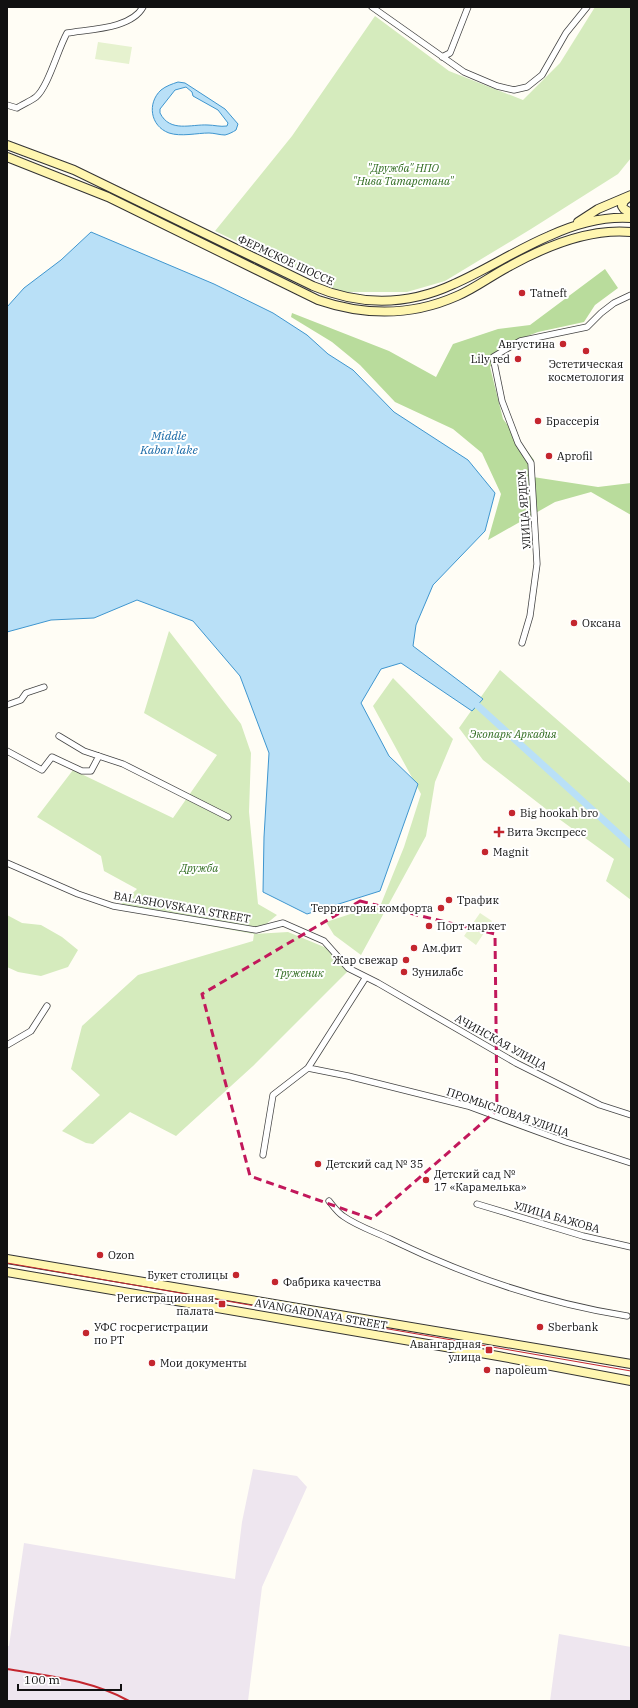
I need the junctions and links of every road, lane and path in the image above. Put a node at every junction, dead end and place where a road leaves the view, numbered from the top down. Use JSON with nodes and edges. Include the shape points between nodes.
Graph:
{"nodes":[{"id":1,"x":143,"y":7,"type":"edge"},
{"id":2,"x":372,"y":7,"type":"edge"},
{"id":3,"x":468,"y":7,"type":"edge"},
{"id":4,"x":587,"y":7,"type":"edge"},
{"id":5,"x":442,"y":57,"type":"junction"},
{"id":6,"x":7,"y":105,"type":"edge"},
{"id":7,"x":7,"y":145,"type":"edge"},
{"id":8,"x":7,"y":157,"type":"edge"},
{"id":9,"x":631,"y":196,"type":"edge"},
{"id":10,"x":631,"y":213,"type":"edge"},
{"id":11,"x":631,"y":218,"type":"edge"},
{"id":12,"x":572,"y":225,"type":"junction"},
{"id":13,"x":631,"y":232,"type":"edge"},
{"id":14,"x":631,"y":296,"type":"edge"},
{"id":15,"x":522,"y":643,"type":"dead end"},
{"id":16,"x":44,"y":687,"type":"dead end"},
{"id":17,"x":7,"y":704,"type":"edge"},
{"id":18,"x":59,"y":736,"type":"dead end"},
{"id":19,"x":7,"y":751,"type":"edge"},
{"id":20,"x":99,"y":756,"type":"junction"},
{"id":21,"x":228,"y":817,"type":"dead end"},
{"id":22,"x":7,"y":863,"type":"edge"},
{"id":23,"x":366,"y":977,"type":"junction"},
{"id":24,"x":47,"y":1006,"type":"dead end"},
{"id":25,"x":7,"y":1046,"type":"edge"},
{"id":26,"x":308,"y":1068,"type":"junction"},
{"id":27,"x":631,"y":1115,"type":"edge"},
{"id":28,"x":263,"y":1155,"type":"dead end"},
{"id":29,"x":631,"y":1163,"type":"edge"},
{"id":30,"x":329,"y":1201,"type":"dead end"},
{"id":31,"x":478,"y":1204,"type":"dead end"},
{"id":32,"x":631,"y":1247,"type":"edge"},
{"id":33,"x":7,"y":1259,"type":"edge"},
{"id":34,"x":7,"y":1272,"type":"edge"},
{"id":35,"x":627,"y":1316,"type":"dead end"},
{"id":36,"x":631,"y":1364,"type":"edge"},
{"id":37,"x":631,"y":1381,"type":"edge"}],
"edges":[{"from":1,"to":6,"type":"street","via":[[140,13],[126,23],[67,33],[49,77],[37,96],[17,108]]},
{"from":2,"to":5,"type":"street"},
{"from":3,"to":5,"type":"street","via":[[450,53]]},
{"from":4,"to":5,"type":"street","via":[[566,33],[542,75],[527,87],[514,90],[497,86],[464,72]]},
{"from":7,"to":12,"type":"main road","name":"ФЕРМСКОЕ ШОССЕ","via":[[74,170],[313,286],[332,294],[362,300],[402,300],[454,285],[524,246]]},
{"from":8,"to":13,"type":"main road","name":"ФЕРМСКОЕ ШОССЕ","via":[[108,196],[318,300],[358,311],[400,311],[441,302],[459,295],[530,256],[571,239],[606,231]]},
{"from":9,"to":10,"type":"main road","via":[[622,206]]},
{"from":9,"to":12,"type":"main road","via":[[598,209]]},
{"from":11,"to":12,"type":"main road","name":"ФЕРМСКОЕ ШОССЕ","via":[[610,218]]},
{"from":14,"to":15,"type":"street","name":"УЛИЦА ЯРДЕМ","via":[[614,303],[587,327],[520,341],[493,357],[502,401],[518,443],[531,463],[537,564],[530,616]]},
{"from":16,"to":17,"type":"street","via":[[26,693],[21,700]]},
{"from":18,"to":20,"type":"street","via":[[84,751]]},
{"from":19,"to":20,"type":"street","via":[[42,770],[52,757],[82,771],[91,772]]},
{"from":20,"to":21,"type":"street","via":[[123,764]]},
{"from":22,"to":23,"type":"street","name":"BALASHOVSKAYA STREET","via":[[78,894],[113,906],[256,930],[283,923],[324,941],[348,968]]},
{"from":23,"to":26,"type":"street"},
{"from":23,"to":27,"type":"street","name":"АЧИНСКАЯ УЛИЦА","via":[[516,1063],[600,1105]]},
{"from":24,"to":25,"type":"street","via":[[31,1031]]},
{"from":26,"to":28,"type":"street","via":[[273,1095]]},
{"from":26,"to":29,"type":"street","name":"ПРОМЫСЛОВАЯ УЛИЦА","via":[[468,1106]]},
{"from":30,"to":35,"type":"street","via":[[343,1216],[411,1250],[478,1277],[552,1300]]},
{"from":31,"to":32,"type":"street","name":"УЛИЦА БАЖОВА","via":[[583,1236]]},
{"from":33,"to":36,"type":"main road","name":"AVANGARDNAYA STREET"},
{"from":34,"to":37,"type":"main road","name":"AVANGARDNAYA STREET"}]}
